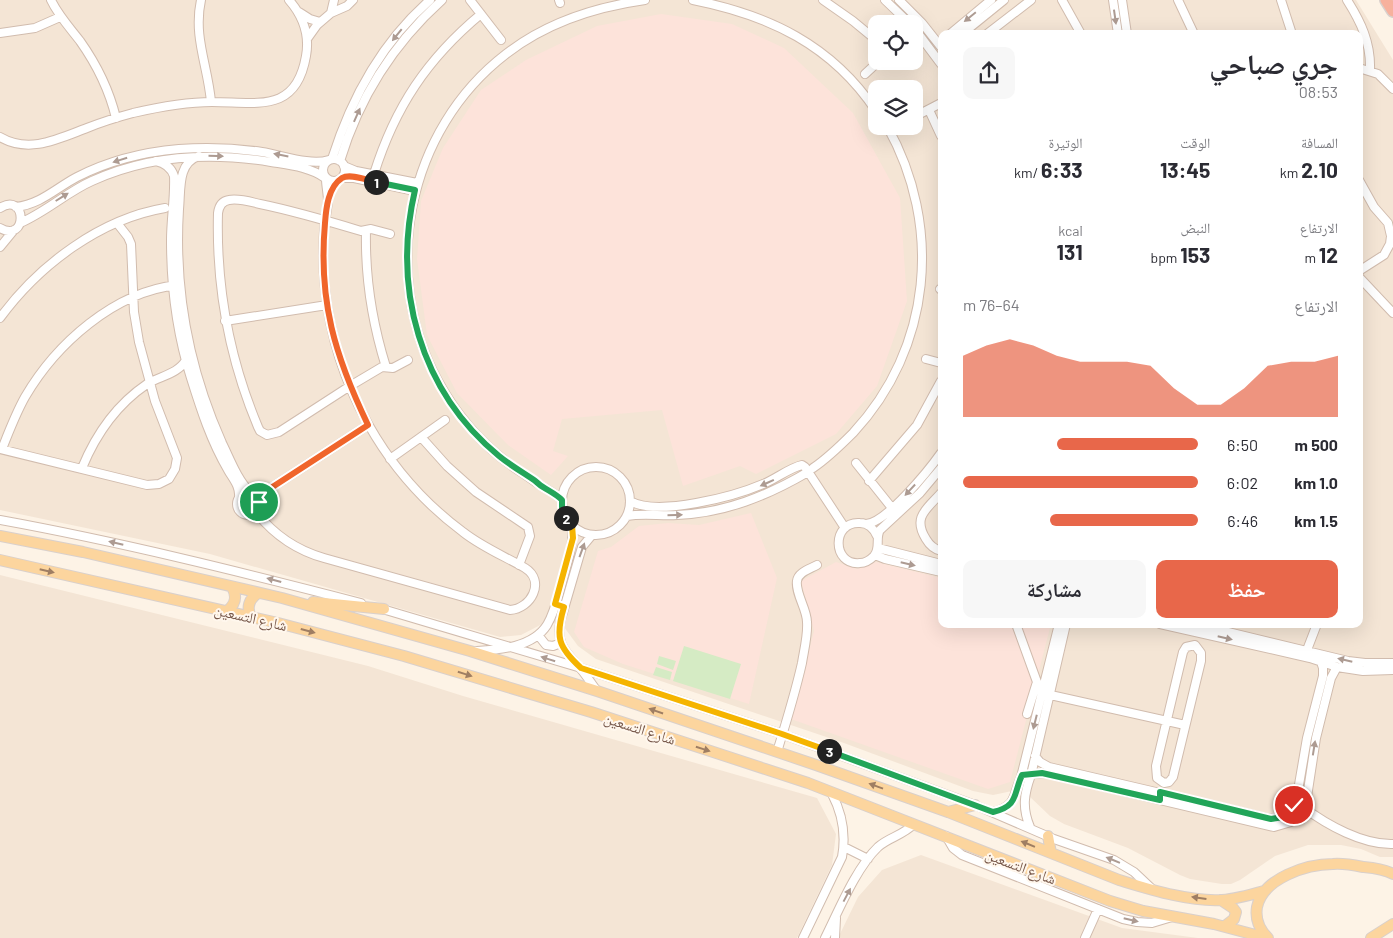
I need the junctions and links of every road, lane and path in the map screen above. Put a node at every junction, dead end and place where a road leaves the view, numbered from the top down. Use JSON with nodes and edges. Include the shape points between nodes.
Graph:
{"nodes":[{"id":1,"x":50,"y":0,"type":"edge"},
{"id":2,"x":201,"y":0,"type":"edge"},
{"id":3,"x":289,"y":0,"type":"edge"},
{"id":4,"x":334,"y":0,"type":"edge"},
{"id":5,"x":353,"y":0,"type":"edge"},
{"id":6,"x":430,"y":0,"type":"edge"},
{"id":7,"x":442,"y":0,"type":"edge"},
{"id":8,"x":470,"y":0,"type":"edge"},
{"id":9,"x":645,"y":0,"type":"edge"},
{"id":10,"x":693,"y":0,"type":"edge"},
{"id":11,"x":823,"y":0,"type":"edge"},
{"id":12,"x":885,"y":0,"type":"edge"},
{"id":13,"x":899,"y":0,"type":"edge"},
{"id":14,"x":1004,"y":0,"type":"edge"},
{"id":15,"x":1032,"y":0,"type":"edge"},
{"id":16,"x":1062,"y":0,"type":"edge"},
{"id":17,"x":1113,"y":0,"type":"edge"},
{"id":18,"x":1122,"y":0,"type":"edge"},
{"id":19,"x":1178,"y":0,"type":"edge"},
{"id":20,"x":1281,"y":0,"type":"edge"},
{"id":21,"x":1347,"y":0,"type":"edge"},
{"id":22,"x":1386,"y":0,"type":"edge"},
{"id":23,"x":994,"y":4,"type":"edge"},
{"id":24,"x":298,"y":11,"type":"junction"},
{"id":25,"x":1393,"y":11,"type":"edge"},
{"id":26,"x":330,"y":13,"type":"junction"},
{"id":27,"x":481,"y":14,"type":"junction"},
{"id":28,"x":900,"y":15,"type":"edge"},
{"id":29,"x":60,"y":17,"type":"junction"},
{"id":30,"x":1006,"y":20,"type":"junction"},
{"id":31,"x":320,"y":22,"type":"junction"},
{"id":32,"x":956,"y":30,"type":"edge"},
{"id":33,"x":966,"y":30,"type":"edge"},
{"id":34,"x":992,"y":30,"type":"edge"},
{"id":35,"x":1079,"y":30,"type":"edge"},
{"id":36,"x":1117,"y":30,"type":"edge"},
{"id":37,"x":1126,"y":30,"type":"edge"},
{"id":38,"x":1192,"y":30,"type":"edge"},
{"id":39,"x":1291,"y":30,"type":"edge"},
{"id":40,"x":0,"y":33,"type":"edge"},
{"id":41,"x":868,"y":33,"type":"edge"},
{"id":42,"x":938,"y":37,"type":"edge"},
{"id":43,"x":307,"y":40,"type":"junction"},
{"id":44,"x":501,"y":40,"type":"dead end"},
{"id":45,"x":923,"y":41,"type":"edge"},
{"id":46,"x":938,"y":60,"type":"edge"},
{"id":47,"x":1363,"y":69,"type":"edge"},
{"id":48,"x":869,"y":70,"type":"edge"},
{"id":49,"x":1370,"y":70,"type":"junction"},
{"id":50,"x":865,"y":74,"type":"dead end"},
{"id":51,"x":1393,"y":89,"type":"edge"},
{"id":52,"x":868,"y":101,"type":"edge"},
{"id":53,"x":211,"y":102,"type":"junction"},
{"id":54,"x":938,"y":105,"type":"edge"},
{"id":55,"x":929,"y":110,"type":"junction"},
{"id":56,"x":923,"y":113,"type":"edge"},
{"id":57,"x":116,"y":118,"type":"junction"},
{"id":58,"x":938,"y":130,"type":"edge"},
{"id":59,"x":892,"y":135,"type":"edge"},
{"id":60,"x":0,"y":137,"type":"edge"},
{"id":61,"x":199,"y":156,"type":"junction"},
{"id":62,"x":156,"y":161,"type":"junction"},
{"id":63,"x":336,"y":162,"type":"junction"},
{"id":64,"x":185,"y":167,"type":"junction"},
{"id":65,"x":170,"y":168,"type":"junction"},
{"id":66,"x":374,"y":174,"type":"junction"},
{"id":67,"x":326,"y":178,"type":"junction"},
{"id":68,"x":342,"y":179,"type":"junction"},
{"id":69,"x":416,"y":187,"type":"junction"},
{"id":70,"x":1363,"y":187,"type":"edge"},
{"id":71,"x":0,"y":201,"type":"edge"},
{"id":72,"x":328,"y":201,"type":"junction"},
{"id":73,"x":8,"y":204,"type":"junction"},
{"id":74,"x":16,"y":207,"type":"junction"},
{"id":75,"x":0,"y":208,"type":"edge"},
{"id":76,"x":165,"y":208,"type":"dead end"},
{"id":77,"x":325,"y":220,"type":"junction"},
{"id":78,"x":20,"y":223,"type":"junction"},
{"id":79,"x":117,"y":223,"type":"junction"},
{"id":80,"x":0,"y":228,"type":"edge"},
{"id":81,"x":14,"y":230,"type":"junction"},
{"id":82,"x":366,"y":231,"type":"junction"},
{"id":83,"x":390,"y":234,"type":"dead end"},
{"id":84,"x":0,"y":248,"type":"edge"},
{"id":85,"x":1363,"y":268,"type":"edge"},
{"id":86,"x":1363,"y":281,"type":"edge"},
{"id":87,"x":176,"y":286,"type":"junction"},
{"id":88,"x":134,"y":298,"type":"junction"},
{"id":89,"x":327,"y":305,"type":"junction"},
{"id":90,"x":1393,"y":314,"type":"edge"},
{"id":91,"x":0,"y":318,"type":"edge"},
{"id":92,"x":225,"y":321,"type":"junction"},
{"id":93,"x":926,"y":358,"type":"dead end"},
{"id":94,"x":186,"y":360,"type":"junction"},
{"id":95,"x":408,"y":360,"type":"dead end"},
{"id":96,"x":938,"y":362,"type":"edge"},
{"id":97,"x":386,"y":366,"type":"junction"},
{"id":98,"x":176,"y":371,"type":"junction"},
{"id":99,"x":190,"y":376,"type":"junction"},
{"id":100,"x":150,"y":383,"type":"junction"},
{"id":101,"x":350,"y":386,"type":"junction"},
{"id":102,"x":938,"y":386,"type":"edge"},
{"id":103,"x":445,"y":420,"type":"dead end"},
{"id":104,"x":368,"y":425,"type":"junction"},
{"id":105,"x":421,"y":437,"type":"junction"},
{"id":106,"x":1,"y":449,"type":"edge"},
{"id":107,"x":938,"y":457,"type":"edge"},
{"id":108,"x":390,"y":459,"type":"junction"},
{"id":109,"x":856,"y":463,"type":"dead end"},
{"id":110,"x":82,"y":468,"type":"junction"},
{"id":111,"x":811,"y":470,"type":"junction"},
{"id":112,"x":938,"y":471,"type":"edge"},
{"id":113,"x":537,"y":481,"type":"junction"},
{"id":114,"x":870,"y":481,"type":"junction"},
{"id":115,"x":563,"y":490,"type":"junction"},
{"id":116,"x":254,"y":495,"type":"junction"},
{"id":117,"x":938,"y":496,"type":"edge"},
{"id":118,"x":239,"y":497,"type":"junction"},
{"id":119,"x":562,"y":500,"type":"junction"},
{"id":120,"x":630,"y":502,"type":"junction"},
{"id":121,"x":892,"y":508,"type":"junction"},
{"id":122,"x":256,"y":512,"type":"junction"},
{"id":123,"x":627,"y":516,"type":"junction"},
{"id":124,"x":0,"y":520,"type":"edge"},
{"id":125,"x":866,"y":524,"type":"junction"},
{"id":126,"x":572,"y":525,"type":"junction"},
{"id":127,"x":845,"y":528,"type":"junction"},
{"id":128,"x":592,"y":535,"type":"junction"},
{"id":129,"x":0,"y":536,"type":"edge"},
{"id":130,"x":878,"y":536,"type":"junction"},
{"id":131,"x":938,"y":550,"type":"edge"},
{"id":132,"x":876,"y":551,"type":"junction"},
{"id":133,"x":0,"y":560,"type":"edge"},
{"id":134,"x":938,"y":563,"type":"edge"},
{"id":135,"x":519,"y":565,"type":"junction"},
{"id":136,"x":817,"y":565,"type":"dead end"},
{"id":137,"x":938,"y":571,"type":"edge"},
{"id":138,"x":232,"y":587,"type":"junction"},
{"id":139,"x":258,"y":593,"type":"junction"},
{"id":140,"x":282,"y":598,"type":"junction"},
{"id":141,"x":555,"y":604,"type":"junction"},
{"id":142,"x":564,"y":607,"type":"junction"},
{"id":143,"x":384,"y":609,"type":"junction"},
{"id":144,"x":227,"y":611,"type":"junction"},
{"id":145,"x":251,"y":617,"type":"junction"},
{"id":146,"x":546,"y":626,"type":"junction"},
{"id":147,"x":1017,"y":628,"type":"edge"},
{"id":148,"x":1058,"y":628,"type":"edge"},
{"id":149,"x":1065,"y":628,"type":"edge"},
{"id":150,"x":1198,"y":628,"type":"edge"},
{"id":151,"x":1202,"y":628,"type":"edge"},
{"id":152,"x":1203,"y":628,"type":"edge"},
{"id":153,"x":1315,"y":628,"type":"edge"},
{"id":154,"x":558,"y":631,"type":"junction"},
{"id":155,"x":538,"y":635,"type":"junction"},
{"id":156,"x":561,"y":643,"type":"junction"},
{"id":157,"x":1195,"y":645,"type":"junction"},
{"id":158,"x":510,"y":647,"type":"junction"},
{"id":159,"x":1307,"y":650,"type":"junction"},
{"id":160,"x":470,"y":651,"type":"junction"},
{"id":161,"x":1321,"y":662,"type":"junction"},
{"id":162,"x":1393,"y":663,"type":"edge"},
{"id":163,"x":1337,"y":667,"type":"junction"},
{"id":164,"x":581,"y":668,"type":"junction"},
{"id":165,"x":1393,"y":670,"type":"edge"},
{"id":166,"x":597,"y":691,"type":"junction"},
{"id":167,"x":1045,"y":694,"type":"junction"},
{"id":168,"x":1027,"y":714,"type":"dead end"},
{"id":169,"x":1167,"y":721,"type":"junction"},
{"id":170,"x":1185,"y":725,"type":"junction"},
{"id":171,"x":782,"y":734,"type":"junction"},
{"id":172,"x":776,"y":752,"type":"junction"},
{"id":173,"x":1035,"y":756,"type":"junction"},
{"id":174,"x":1301,"y":774,"type":"junction"},
{"id":175,"x":1031,"y":775,"type":"junction"},
{"id":176,"x":1310,"y":775,"type":"junction"},
{"id":177,"x":1021,"y":777,"type":"junction"},
{"id":178,"x":1162,"y":782,"type":"junction"},
{"id":179,"x":832,"y":794,"type":"junction"},
{"id":180,"x":1160,"y":796,"type":"junction"},
{"id":181,"x":1010,"y":804,"type":"junction"},
{"id":182,"x":975,"y":805,"type":"junction"},
{"id":183,"x":1303,"y":807,"type":"junction"},
{"id":184,"x":1024,"y":810,"type":"junction"},
{"id":185,"x":948,"y":812,"type":"junction"},
{"id":186,"x":993,"y":812,"type":"junction"},
{"id":187,"x":914,"y":824,"type":"junction"},
{"id":188,"x":1030,"y":827,"type":"junction"},
{"id":189,"x":946,"y":836,"type":"junction"},
{"id":190,"x":1048,"y":836,"type":"junction"},
{"id":191,"x":1393,"y":844,"type":"edge"},
{"id":192,"x":844,"y":847,"type":"junction"},
{"id":193,"x":1051,"y":853,"type":"junction"},
{"id":194,"x":868,"y":859,"type":"junction"},
{"id":195,"x":1393,"y":874,"type":"edge"},
{"id":196,"x":1152,"y":889,"type":"junction"},
{"id":197,"x":1264,"y":891,"type":"junction"},
{"id":198,"x":1221,"y":900,"type":"junction"},
{"id":199,"x":1098,"y":909,"type":"junction"},
{"id":200,"x":836,"y":915,"type":"junction"},
{"id":201,"x":1172,"y":917,"type":"junction"},
{"id":202,"x":1393,"y":924,"type":"edge"},
{"id":203,"x":1224,"y":926,"type":"junction"},
{"id":204,"x":1379,"y":935,"type":"edge"},
{"id":205,"x":803,"y":938,"type":"edge"},
{"id":206,"x":825,"y":938,"type":"edge"},
{"id":207,"x":835,"y":938,"type":"edge"},
{"id":208,"x":1085,"y":938,"type":"edge"},
{"id":209,"x":1267,"y":938,"type":"edge"},
{"id":210,"x":1370,"y":938,"type":"edge"}],
"edges":[{"from":1,"to":29,"type":"street"},
{"from":2,"to":53,"type":"street","via":[[198,36]]},
{"from":3,"to":24,"type":"street"},
{"from":4,"to":26,"type":"street"},
{"from":5,"to":26,"type":"street"},
{"from":6,"to":63,"type":"street","one_way":true,"via":[[401,30],[368,75],[348,116]]},
{"from":63,"to":7,"type":"street","one_way":true,"via":[[376,79],[407,35]]},
{"from":8,"to":27,"type":"street"},
{"from":9,"to":69,"type":"street","via":[[596,9],[567,19],[506,54],[483,74],[442,126]]},
{"from":10,"to":52,"type":"street","via":[[742,11],[799,37],[847,76]]},
{"from":11,"to":41,"type":"street"},
{"from":12,"to":28,"type":"street"},
{"from":13,"to":42,"type":"street"},
{"from":14,"to":23,"type":"street"},
{"from":15,"to":30,"type":"street"},
{"from":16,"to":35,"type":"street"},
{"from":17,"to":36,"type":"street","one_way":true},
{"from":18,"to":37,"type":"street"},
{"from":19,"to":38,"type":"street"},
{"from":20,"to":39,"type":"street"},
{"from":21,"to":49,"type":"street","via":[[1365,34]]},
{"from":22,"to":25,"type":"highway"},
{"from":23,"to":30,"type":"street"},
{"from":23,"to":32,"type":"street","one_way":true},
{"from":23,"to":33,"type":"street"},
{"from":24,"to":31,"type":"street"},
{"from":24,"to":43,"type":"street"},
{"from":26,"to":31,"type":"street"},
{"from":27,"to":44,"type":"street"},
{"from":27,"to":66,"type":"street","via":[[444,47],[414,85],[390,128]]},
{"from":29,"to":40,"type":"street","via":[[35,28]]},
{"from":29,"to":57,"type":"street","via":[[96,65]]},
{"from":30,"to":34,"type":"street"},
{"from":31,"to":43,"type":"street"},
{"from":43,"to":53,"type":"street","via":[[299,80],[280,99],[263,103]]},
{"from":45,"to":46,"type":"street"},
{"from":47,"to":49,"type":"street"},
{"from":48,"to":50,"type":"street"},
{"from":49,"to":51,"type":"street"},
{"from":53,"to":57,"type":"street","via":[[163,107]]},
{"from":54,"to":55,"type":"street"},
{"from":55,"to":56,"type":"street"},
{"from":55,"to":58,"type":"street"},
{"from":57,"to":60,"type":"street","via":[[41,144],[17,143]]},
{"from":59,"to":111,"type":"street","via":[[902,155],[919,211],[923,266],[915,321],[894,375],[879,400],[832,455]]},
{"from":61,"to":62,"type":"street"},
{"from":61,"to":64,"type":"street"},
{"from":61,"to":67,"type":"street","one_way":true,"via":[[276,162],[310,170]]},
{"from":62,"to":65,"type":"street"},
{"from":78,"to":62,"type":"street","one_way":true,"via":[[93,180]]},
{"from":63,"to":66,"type":"street","via":[[353,170]]},
{"from":63,"to":67,"type":"street","via":[[323,168]]},
{"from":63,"to":68,"type":"street","via":[[345,174]]},
{"from":63,"to":74,"type":"street","one_way":true,"via":[[312,162],[230,149],[166,150],[102,166],[36,202]]},
{"from":64,"to":65,"type":"street","via":[[177,163]]},
{"from":64,"to":87,"type":"street"},
{"from":65,"to":87,"type":"street","via":[[174,176],[171,239]]},
{"from":66,"to":69,"type":"street"},
{"from":67,"to":68,"type":"street","via":[[334,182]]},
{"from":67,"to":72,"type":"street"},
{"from":68,"to":69,"type":"street"},
{"from":68,"to":72,"type":"street"},
{"from":69,"to":113,"type":"street","via":[[407,240],[408,288],[412,313],[427,360],[450,402],[476,434],[500,457]]},
{"from":70,"to":85,"type":"street","via":[[1388,223],[1391,236],[1384,255]]},
{"from":71,"to":73,"type":"street"},
{"from":72,"to":77,"type":"street"},
{"from":73,"to":74,"type":"street"},
{"from":73,"to":75,"type":"street"},
{"from":74,"to":78,"type":"street","via":[[21,214]]},
{"from":76,"to":79,"type":"street"},
{"from":77,"to":82,"type":"street"},
{"from":77,"to":89,"type":"street"},
{"from":77,"to":92,"type":"street","via":[[252,202],[222,202],[219,207],[218,251]]},
{"from":78,"to":81,"type":"street"},
{"from":79,"to":88,"type":"street","via":[[131,244]]},
{"from":79,"to":91,"type":"street","via":[[55,261],[24,289]]},
{"from":80,"to":81,"type":"street"},
{"from":81,"to":84,"type":"street"},
{"from":82,"to":83,"type":"street","via":[[371,229]]},
{"from":82,"to":97,"type":"street","via":[[370,298]]},
{"from":86,"to":90,"type":"street"},
{"from":87,"to":88,"type":"street"},
{"from":87,"to":94,"type":"street","via":[[179,331]]},
{"from":87,"to":116,"type":"street","via":[[207,406],[243,484]]},
{"from":88,"to":100,"type":"street","via":[[138,342]]},
{"from":88,"to":106,"type":"street","via":[[88,326],[54,358],[26,396]]},
{"from":89,"to":92,"type":"street"},
{"from":89,"to":101,"type":"street"},
{"from":92,"to":101,"type":"street","via":[[243,389],[258,427],[264,433],[276,434]]},
{"from":93,"to":96,"type":"street"},
{"from":94,"to":98,"type":"street"},
{"from":94,"to":99,"type":"street"},
{"from":95,"to":97,"type":"street","via":[[393,368]]},
{"from":97,"to":101,"type":"street"},
{"from":98,"to":99,"type":"street"},
{"from":98,"to":100,"type":"street"},
{"from":99,"to":118,"type":"street","via":[[213,440],[238,486]]},
{"from":100,"to":110,"type":"street","via":[[114,414],[95,440]]},
{"from":100,"to":110,"type":"street","via":[[176,453],[177,464],[172,474],[164,482],[147,485]]},
{"from":101,"to":104,"type":"street"},
{"from":102,"to":114,"type":"street","via":[[917,424]]},
{"from":103,"to":105,"type":"street"},
{"from":104,"to":108,"type":"street"},
{"from":104,"to":116,"type":"street"},
{"from":105,"to":108,"type":"street"},
{"from":105,"to":135,"type":"street","via":[[476,492],[528,527],[530,536]]},
{"from":106,"to":110,"type":"street"},
{"from":107,"to":121,"type":"street","one_way":true},
{"from":108,"to":135,"type":"street","via":[[417,492],[448,520],[482,545]]},
{"from":109,"to":114,"type":"street"},
{"from":111,"to":120,"type":"street","one_way":true,"via":[[800,465],[755,488],[703,502],[657,506]]},
{"from":123,"to":111,"type":"street","one_way":true,"via":[[677,515],[726,508],[774,491]]},
{"from":111,"to":127,"type":"street"},
{"from":112,"to":130,"type":"street","via":[[880,530]]},
{"from":113,"to":115,"type":"street"},
{"from":113,"to":119,"type":"street"},
{"from":114,"to":121,"type":"street"},
{"from":115,"to":119,"type":"street"},
{"from":115,"to":120,"type":"street","via":[[576,472],[598,466],[612,470],[622,478]]},
{"from":116,"to":118,"type":"street","via":[[242,494]]},
{"from":116,"to":122,"type":"street","via":[[259,507]]},
{"from":117,"to":131,"type":"street","via":[[924,512],[920,523],[929,544]]},
{"from":118,"to":122,"type":"street","via":[[237,505],[241,512],[249,515]]},
{"from":119,"to":126,"type":"street","via":[[564,513]]},
{"from":120,"to":123,"type":"street"},
{"from":121,"to":125,"type":"street","via":[[876,522]]},
{"from":122,"to":135,"type":"street","via":[[286,541],[314,555],[510,610],[527,604],[536,585],[532,575]]},
{"from":123,"to":128,"type":"street","via":[[608,533]]},
{"from":143,"to":124,"type":"street","one_way":true,"via":[[251,574],[73,533]]},
{"from":125,"to":127,"type":"street","via":[[857,522]]},
{"from":125,"to":130,"type":"street"},
{"from":126,"to":128,"type":"street"},
{"from":126,"to":141,"type":"street","via":[[572,543]]},
{"from":127,"to":132,"type":"street","via":[[838,543],[845,559],[858,563],[868,561]]},
{"from":142,"to":128,"type":"street","one_way":true,"via":[[582,547]]},
{"from":129,"to":138,"type":"main road","name":"شارع التسعين"},
{"from":130,"to":132,"type":"street"},
{"from":132,"to":134,"type":"street"},
{"from":132,"to":137,"type":"street","one_way":true,"via":[[885,559]]},
{"from":133,"to":144,"type":"main road","name":"شارع التسعين","one_way":true},
{"from":136,"to":171,"type":"street","via":[[802,572],[797,582],[808,621],[797,684]]},
{"from":138,"to":139,"type":"main road","name":"شارع التسعين"},
{"from":138,"to":144,"type":"main road","via":[[234,603]]},
{"from":139,"to":140,"type":"main road","name":"شارع التسعين"},
{"from":139,"to":145,"type":"main road","via":[[248,606]]},
{"from":140,"to":143,"type":"main road"},
{"from":140,"to":160,"type":"main road","name":"شارع التسعين"},
{"from":141,"to":142,"type":"street"},
{"from":141,"to":146,"type":"street"},
{"from":142,"to":154,"type":"street"},
{"from":143,"to":158,"type":"street"},
{"from":144,"to":145,"type":"main road","name":"شارع التسعين"},
{"from":145,"to":179,"type":"main road","name":"شارع التسعين","one_way":true,"via":[[404,656],[591,712]]},
{"from":146,"to":154,"type":"street"},
{"from":146,"to":155,"type":"street"},
{"from":147,"to":168,"type":"street","via":[[1037,682]]},
{"from":148,"to":167,"type":"street"},
{"from":149,"to":167,"type":"street"},
{"from":150,"to":157,"type":"street"},
{"from":151,"to":161,"type":"street","one_way":true},
{"from":152,"to":159,"type":"street"},
{"from":153,"to":159,"type":"street"},
{"from":154,"to":156,"type":"street"},
{"from":155,"to":156,"type":"street","via":[[550,646]]},
{"from":155,"to":158,"type":"street"},
{"from":156,"to":164,"type":"street"},
{"from":157,"to":169,"type":"street","via":[[1186,647],[1183,652]]},
{"from":157,"to":170,"type":"street","via":[[1201,653],[1201,661]]},
{"from":158,"to":160,"type":"street"},
{"from":164,"to":158,"type":"street","one_way":true},
{"from":162,"to":159,"type":"street","one_way":true,"via":[[1355,662]]},
{"from":160,"to":166,"type":"main road","name":"شارع التسعين"},
{"from":161,"to":163,"type":"street"},
{"from":161,"to":174,"type":"street","via":[[1323,676]]},
{"from":163,"to":165,"type":"street","via":[[1363,671]]},
{"from":176,"to":163,"type":"street","one_way":true,"via":[[1319,726],[1331,678]]},
{"from":164,"to":166,"type":"street"},
{"from":164,"to":171,"type":"street"},
{"from":172,"to":166,"type":"main road","name":"شارع التسعين","one_way":true},
{"from":167,"to":169,"type":"street"},
{"from":167,"to":173,"type":"street"},
{"from":167,"to":177,"type":"street","one_way":true},
{"from":169,"to":170,"type":"street"},
{"from":169,"to":178,"type":"street","via":[[1156,769]]},
{"from":170,"to":178,"type":"street","via":[[1173,777]]},
{"from":171,"to":172,"type":"street"},
{"from":171,"to":182,"type":"street"},
{"from":185,"to":172,"type":"main road","name":"شارع التسعين","one_way":true},
{"from":173,"to":175,"type":"street"},
{"from":173,"to":180,"type":"street","via":[[1049,767]]},
{"from":174,"to":176,"type":"street","via":[[1305,780]]},
{"from":174,"to":180,"type":"street","via":[[1294,805],[1286,815],[1275,819]]},
{"from":175,"to":177,"type":"street"},
{"from":175,"to":180,"type":"street","via":[[1049,774]]},
{"from":175,"to":184,"type":"street"},
{"from":176,"to":183,"type":"street"},
{"from":177,"to":181,"type":"street"},
{"from":178,"to":180,"type":"street"},
{"from":179,"to":187,"type":"main road","name":"شارع التسعين"},
{"from":179,"to":192,"type":"street","via":[[841,817]]},
{"from":180,"to":183,"type":"street","via":[[1274,827],[1291,822]]},
{"from":181,"to":184,"type":"street"},
{"from":181,"to":186,"type":"street"},
{"from":182,"to":185,"type":"main road"},
{"from":182,"to":186,"type":"street"},
{"from":183,"to":191,"type":"street","via":[[1358,837],[1382,845]]},
{"from":184,"to":188,"type":"street"},
{"from":193,"to":185,"type":"main road","name":"شارع التسعين","one_way":true},
{"from":186,"to":188,"type":"street"},
{"from":187,"to":189,"type":"main road","name":"شارع التسعين"},
{"from":187,"to":194,"type":"street","via":[[884,843]]},
{"from":188,"to":190,"type":"street"},
{"from":189,"to":199,"type":"street","via":[[962,855]]},
{"from":189,"to":201,"type":"main road","name":"شارع التسعين","via":[[1110,901]]},
{"from":190,"to":193,"type":"main road"},
{"from":196,"to":190,"type":"street","one_way":true,"via":[[1121,864]]},
{"from":192,"to":194,"type":"street"},
{"from":192,"to":205,"type":"street"},
{"from":193,"to":196,"type":"main road","name":"شارع التسعين","via":[[1118,880]]},
{"from":200,"to":194,"type":"street","one_way":true},
{"from":195,"to":197,"type":"main road","via":[[1348,864],[1324,864],[1292,872]]},
{"from":198,"to":196,"type":"main road","name":"شارع التسعين","one_way":true},
{"from":197,"to":198,"type":"main road","name":"شارع التسعين"},
{"from":197,"to":209,"type":"main road","via":[[1256,914]]},
{"from":198,"to":203,"type":"main road","via":[[1234,908],[1236,915]]},
{"from":199,"to":201,"type":"street","one_way":true,"via":[[1137,922],[1159,922]]},
{"from":199,"to":208,"type":"street"},
{"from":200,"to":206,"type":"street"},
{"from":200,"to":207,"type":"street"},
{"from":201,"to":203,"type":"main road","name":"شارع التسعين"},
{"from":202,"to":204,"type":"main road"},
{"from":203,"to":209,"type":"main road","name":"شارع التسعين"},
{"from":204,"to":210,"type":"main road"}]}
